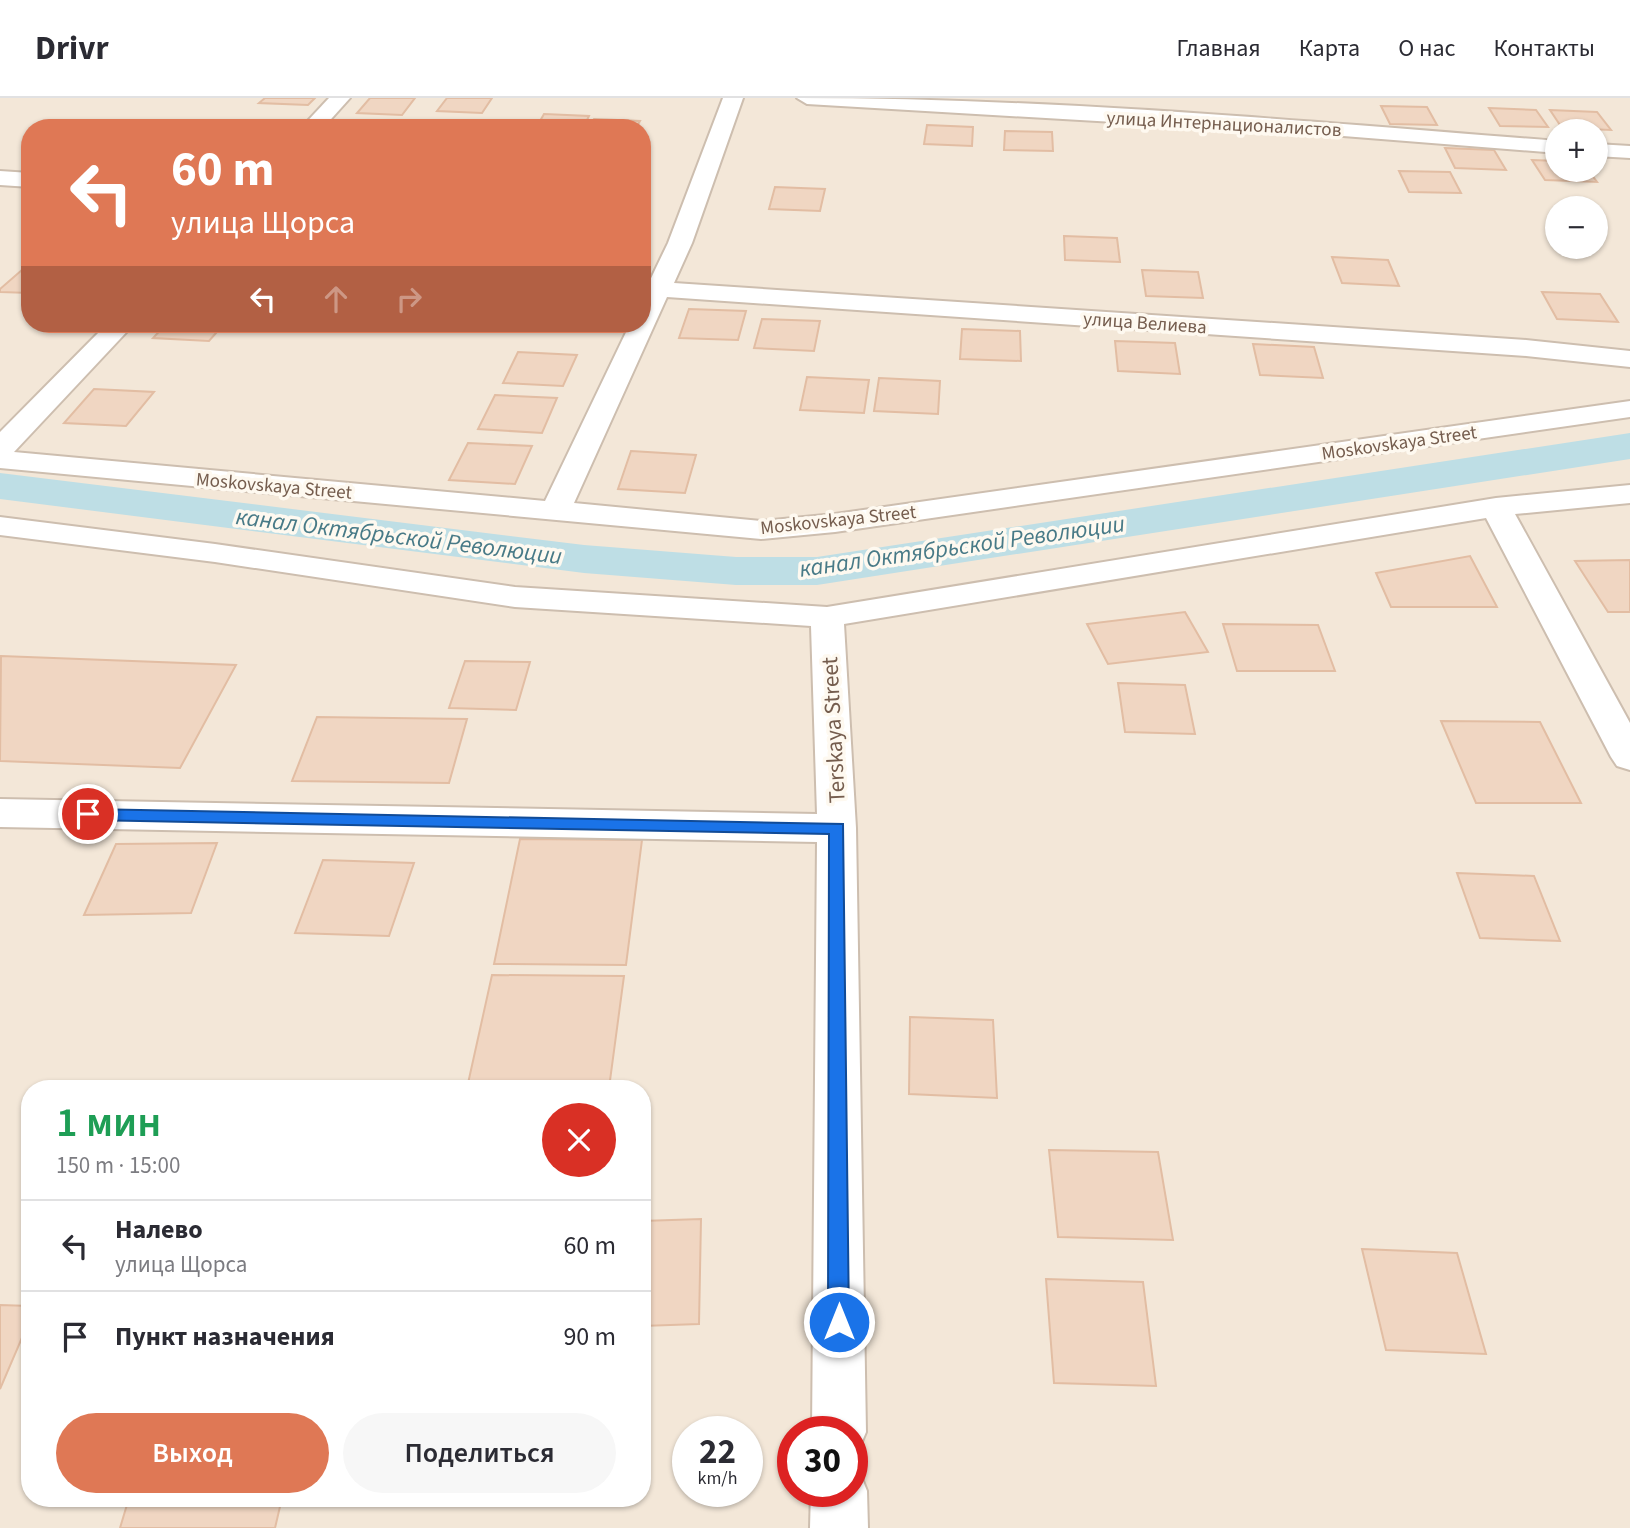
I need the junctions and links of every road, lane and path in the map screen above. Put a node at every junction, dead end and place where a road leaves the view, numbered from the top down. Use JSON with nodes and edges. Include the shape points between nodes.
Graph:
{"nodes":[{"id":1,"x":340,"y":98,"type":"edge"},
{"id":2,"x":733,"y":98,"type":"edge"},
{"id":3,"x":807,"y":98,"type":"edge"},
{"id":4,"x":901,"y":101,"type":"edge"},
{"id":5,"x":320,"y":119,"type":"edge"},
{"id":6,"x":1545,"y":145,"type":"edge"},
{"id":7,"x":1608,"y":151,"type":"edge"},
{"id":8,"x":1630,"y":152,"type":"edge"},
{"id":9,"x":0,"y":178,"type":"edge"},
{"id":10,"x":21,"y":179,"type":"edge"},
{"id":11,"x":660,"y":289,"type":"junction"},
{"id":12,"x":651,"y":308,"type":"edge"},
{"id":13,"x":112,"y":333,"type":"edge"},
{"id":14,"x":639,"y":333,"type":"edge"},
{"id":15,"x":1630,"y":359,"type":"edge"},
{"id":16,"x":1630,"y":409,"type":"edge"},
{"id":17,"x":0,"y":449,"type":"edge"},
{"id":18,"x":0,"y":459,"type":"edge"},
{"id":19,"x":1630,"y":494,"type":"edge"},
{"id":20,"x":1496,"y":507,"type":"junction"},
{"id":21,"x":555,"y":512,"type":"junction"},
{"id":22,"x":0,"y":526,"type":"edge"},
{"id":23,"x":827,"y":617,"type":"junction"},
{"id":24,"x":1630,"y":757,"type":"edge"},
{"id":25,"x":0,"y":813,"type":"edge"},
{"id":26,"x":837,"y":828,"type":"junction"},
{"id":27,"x":839,"y":1416,"type":"edge"},
{"id":28,"x":839,"y":1507,"type":"edge"},
{"id":29,"x":839,"y":1528,"type":"edge"}],
"edges":[{"from":1,"to":5,"type":"street"},
{"from":2,"to":11,"type":"street"},
{"from":3,"to":4,"type":"street","name":"улица Интернационалистов"},
{"from":4,"to":6,"type":"street","name":"улица Интернационалистов","via":[[1315,118]]},
{"from":7,"to":8,"type":"street"},
{"from":9,"to":10,"type":"street"},
{"from":11,"to":12,"type":"street"},
{"from":11,"to":15,"type":"street","name":"улица Велиева","via":[[1527,348]]},
{"from":13,"to":17,"type":"street"},
{"from":14,"to":21,"type":"street"},
{"from":16,"to":21,"type":"street","name":"Moskovskaya Street","via":[[835,523],[761,530]]},
{"from":18,"to":21,"type":"street","name":"Moskovskaya Street"},
{"from":19,"to":20,"type":"street"},
{"from":20,"to":23,"type":"street"},
{"from":20,"to":24,"type":"street"},
{"from":22,"to":23,"type":"street","via":[[515,597]]},
{"from":23,"to":26,"type":"street","name":"Terskaya Street"},
{"from":25,"to":26,"type":"street"},
{"from":26,"to":27,"type":"street","name":"Terskaya Street"},
{"from":28,"to":29,"type":"street"}]}
